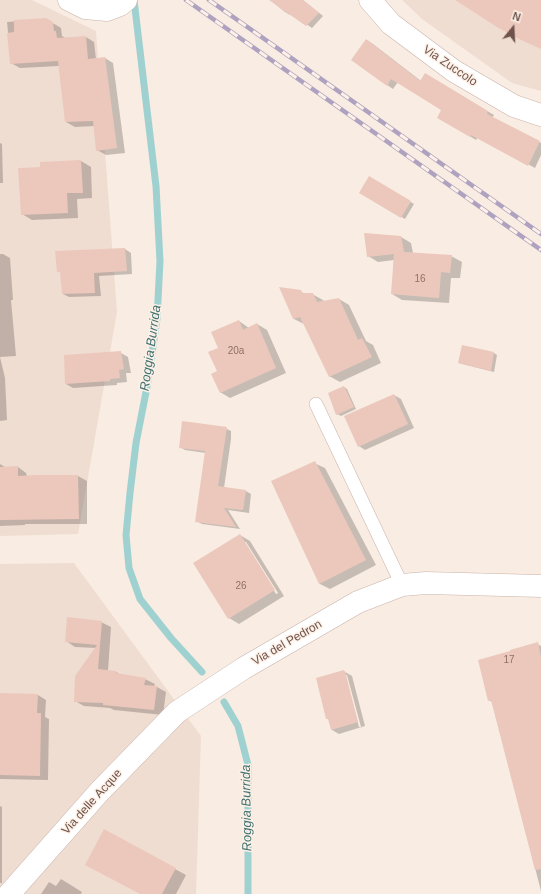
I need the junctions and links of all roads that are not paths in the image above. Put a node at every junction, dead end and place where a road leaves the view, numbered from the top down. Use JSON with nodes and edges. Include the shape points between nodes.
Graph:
{"nodes":[{"id":1,"x":69,"y":0,"type":"edge"},
{"id":2,"x":370,"y":0,"type":"edge"},
{"id":3,"x":125,"y":1,"type":"edge"},
{"id":4,"x":541,"y":115,"type":"edge"},
{"id":5,"x":316,"y":404,"type":"dead end"},
{"id":6,"x":402,"y":585,"type":"junction"},
{"id":7,"x":541,"y":586,"type":"edge"},
{"id":8,"x":178,"y":712,"type":"joint"},
{"id":9,"x":9,"y":894,"type":"edge"}],
"edges":[{"from":1,"to":3,"type":"street","via":[[85,8],[107,10]]},
{"from":2,"to":4,"type":"street","name":"Via Zuccolo","via":[[391,24],[454,71],[514,106]]},
{"from":5,"to":6,"type":"lane"},
{"from":6,"to":7,"type":"street","name":"Via del Pedron","via":[[426,583]]},
{"from":6,"to":8,"type":"street","name":"Via del Pedron","via":[[358,602],[244,668]]},
{"from":8,"to":9,"type":"street","name":"Via delle Acque","via":[[100,791]]}]}
